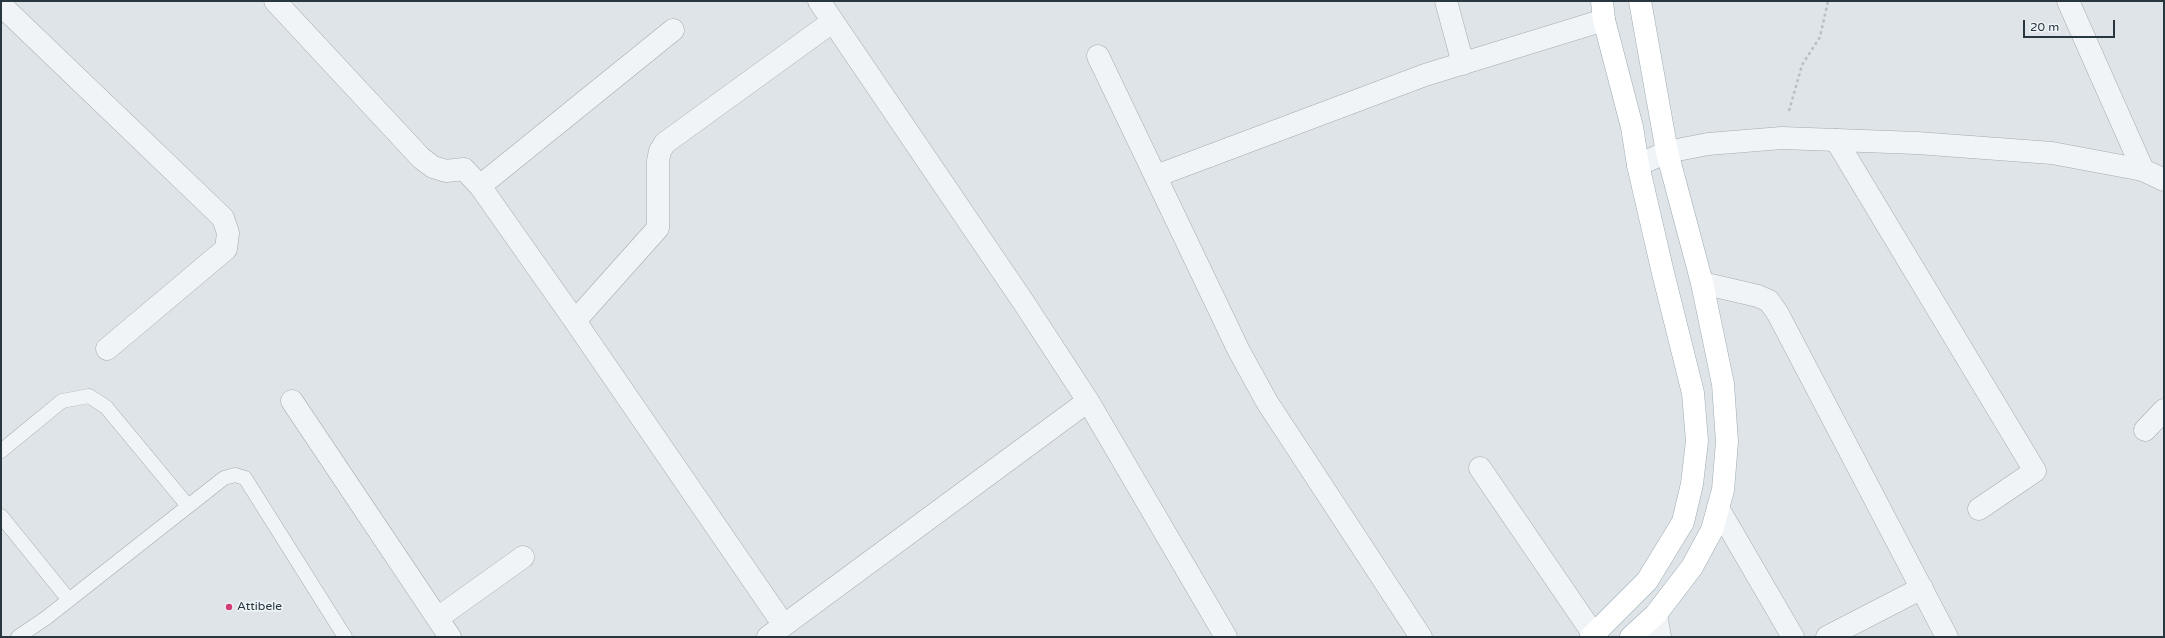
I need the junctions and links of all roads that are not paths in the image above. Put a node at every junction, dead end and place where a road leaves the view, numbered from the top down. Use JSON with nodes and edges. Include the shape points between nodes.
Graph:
{"nodes":[{"id":1,"x":275,"y":1,"type":"edge"},
{"id":2,"x":819,"y":1,"type":"edge"},
{"id":3,"x":1446,"y":1,"type":"edge"},
{"id":4,"x":1640,"y":1,"type":"edge"},
{"id":5,"x":2068,"y":1,"type":"edge"},
{"id":6,"x":1,"y":5,"type":"edge"},
{"id":7,"x":1603,"y":10,"type":"edge"},
{"id":8,"x":832,"y":22,"type":"junction"},
{"id":9,"x":673,"y":30,"type":"dead end"},
{"id":10,"x":1098,"y":56,"type":"dead end"},
{"id":11,"x":1463,"y":64,"type":"junction"},
{"id":12,"x":1836,"y":140,"type":"junction"},
{"id":13,"x":1667,"y":152,"type":"junction"},
{"id":14,"x":1638,"y":165,"type":"junction"},
{"id":15,"x":2143,"y":170,"type":"junction"},
{"id":16,"x":1156,"y":176,"type":"junction"},
{"id":17,"x":2164,"y":180,"type":"edge"},
{"id":18,"x":480,"y":186,"type":"junction"},
{"id":19,"x":1702,"y":282,"type":"junction"},
{"id":20,"x":575,"y":321,"type":"junction"},
{"id":21,"x":107,"y":348,"type":"dead end"},
{"id":22,"x":1088,"y":401,"type":"junction"},
{"id":23,"x":292,"y":402,"type":"dead end"},
{"id":24,"x":2164,"y":410,"type":"edge"},
{"id":25,"x":2145,"y":430,"type":"dead end"},
{"id":26,"x":1,"y":451,"type":"edge"},
{"id":27,"x":1480,"y":468,"type":"dead end"},
{"id":28,"x":188,"y":506,"type":"junction"},
{"id":29,"x":1718,"y":508,"type":"junction"},
{"id":30,"x":1979,"y":509,"type":"dead end"},
{"id":31,"x":1,"y":516,"type":"edge"},
{"id":32,"x":523,"y":557,"type":"dead end"},
{"id":33,"x":1922,"y":588,"type":"junction"},
{"id":34,"x":69,"y":600,"type":"junction"},
{"id":35,"x":1656,"y":614,"type":"junction"},
{"id":36,"x":439,"y":618,"type":"junction"},
{"id":37,"x":776,"y":631,"type":"edge"},
{"id":38,"x":1593,"y":636,"type":"edge"},
{"id":39,"x":18,"y":637,"type":"edge"},
{"id":40,"x":345,"y":637,"type":"edge"},
{"id":41,"x":450,"y":637,"type":"edge"},
{"id":42,"x":1226,"y":637,"type":"edge"},
{"id":43,"x":1421,"y":637,"type":"edge"},
{"id":44,"x":1631,"y":637,"type":"edge"},
{"id":45,"x":1660,"y":637,"type":"edge"},
{"id":46,"x":1793,"y":637,"type":"edge"},
{"id":47,"x":1827,"y":637,"type":"edge"},
{"id":48,"x":1947,"y":637,"type":"edge"}],
"edges":[{"from":1,"to":18,"type":"street","via":[[421,158],[433,167],[446,171],[464,170]]},
{"from":2,"to":8,"type":"street"},
{"from":3,"to":11,"type":"street"},
{"from":4,"to":13,"type":"main road"},
{"from":5,"to":15,"type":"street"},
{"from":6,"to":21,"type":"street","via":[[222,218],[228,233],[226,249]]},
{"from":7,"to":11,"type":"street"},
{"from":7,"to":14,"type":"main road","via":[[1632,127]]},
{"from":8,"to":20,"type":"street","via":[[665,143],[658,161],[658,228]]},
{"from":8,"to":22,"type":"street"},
{"from":9,"to":18,"type":"street"},
{"from":10,"to":16,"type":"street"},
{"from":11,"to":16,"type":"street","via":[[1424,75]]},
{"from":12,"to":13,"type":"street","via":[[1782,138],[1708,144]]},
{"from":12,"to":15,"type":"street","via":[[2052,153]]},
{"from":12,"to":30,"type":"street","via":[[2035,472]]},
{"from":13,"to":14,"type":"street"},
{"from":13,"to":19,"type":"main road"},
{"from":14,"to":38,"type":"main road","via":[[1693,393],[1697,441],[1692,484],[1683,522],[1647,581]]},
{"from":15,"to":17,"type":"street"},
{"from":16,"to":43,"type":"street","via":[[1239,351],[1267,402]]},
{"from":18,"to":20,"type":"street"},
{"from":19,"to":29,"type":"main road","via":[[1723,384],[1727,442],[1723,490]]},
{"from":19,"to":33,"type":"street","via":[[1769,301]]},
{"from":20,"to":37,"type":"street"},
{"from":22,"to":37,"type":"street"},
{"from":22,"to":42,"type":"street"},
{"from":23,"to":36,"type":"street"},
{"from":24,"to":25,"type":"street"},
{"from":26,"to":28,"type":"lane","via":[[62,400],[89,396],[106,407]]},
{"from":27,"to":38,"type":"street"},
{"from":28,"to":34,"type":"lane"},
{"from":28,"to":40,"type":"lane","via":[[224,478],[235,475],[245,478]]},
{"from":29,"to":35,"type":"main road","via":[[1712,530],[1692,567]]},
{"from":29,"to":46,"type":"street"},
{"from":31,"to":34,"type":"lane"},
{"from":32,"to":36,"type":"street"},
{"from":33,"to":47,"type":"street"},
{"from":33,"to":48,"type":"street"},
{"from":34,"to":39,"type":"lane"},
{"from":35,"to":44,"type":"main road"},
{"from":35,"to":45,"type":"street"},
{"from":36,"to":41,"type":"street"}]}
